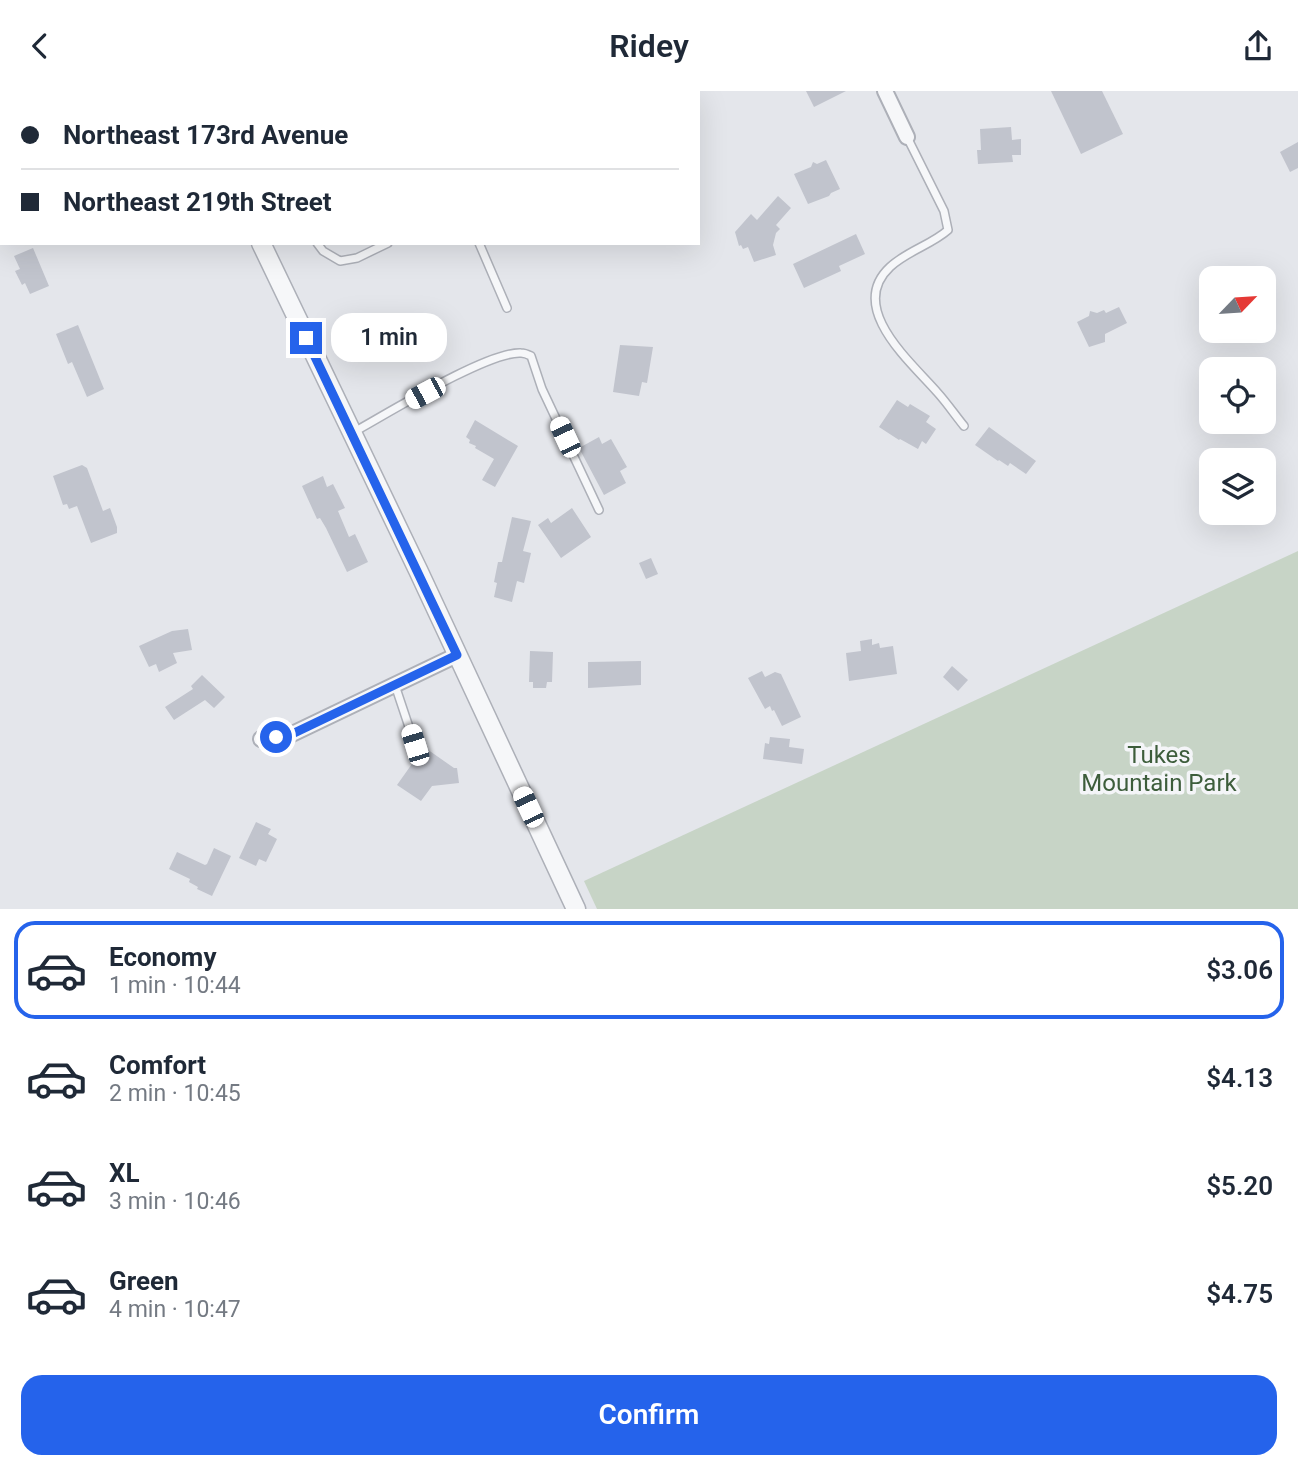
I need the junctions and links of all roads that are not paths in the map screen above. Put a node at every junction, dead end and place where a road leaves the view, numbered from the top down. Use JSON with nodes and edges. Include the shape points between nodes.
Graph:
{"nodes":[{"id":1,"x":885,"y":91,"type":"edge"},
{"id":2,"x":907,"y":137,"type":"joint"},
{"id":3,"x":262,"y":245,"type":"edge"},
{"id":4,"x":318,"y":245,"type":"edge"},
{"id":5,"x":384,"y":245,"type":"edge"},
{"id":6,"x":480,"y":245,"type":"edge"},
{"id":7,"x":507,"y":308,"type":"dead end"},
{"id":8,"x":964,"y":426,"type":"dead end"},
{"id":9,"x":351,"y":433,"type":"junction"},
{"id":10,"x":599,"y":510,"type":"dead end"},
{"id":11,"x":457,"y":655,"type":"junction"},
{"id":12,"x":395,"y":685,"type":"junction"},
{"id":13,"x":261,"y":739,"type":"dead end"},
{"id":14,"x":415,"y":745,"type":"dead end"},
{"id":15,"x":576,"y":909,"type":"edge"}],
"edges":[{"from":1,"to":2,"type":"street"},
{"from":2,"to":8,"type":"lane","via":[[944,211],[948,230],[889,268],[876,295],[877,311],[897,349]]},
{"from":3,"to":9,"type":"street"},
{"from":4,"to":5,"type":"lane","via":[[340,261]]},
{"from":6,"to":7,"type":"lane"},
{"from":9,"to":10,"type":"lane","via":[[474,367],[522,352],[531,356]]},
{"from":9,"to":11,"type":"street"},
{"from":11,"to":12,"type":"street"},
{"from":11,"to":15,"type":"street"},
{"from":12,"to":13,"type":"street","via":[[290,735]]},
{"from":12,"to":14,"type":"lane"}]}
